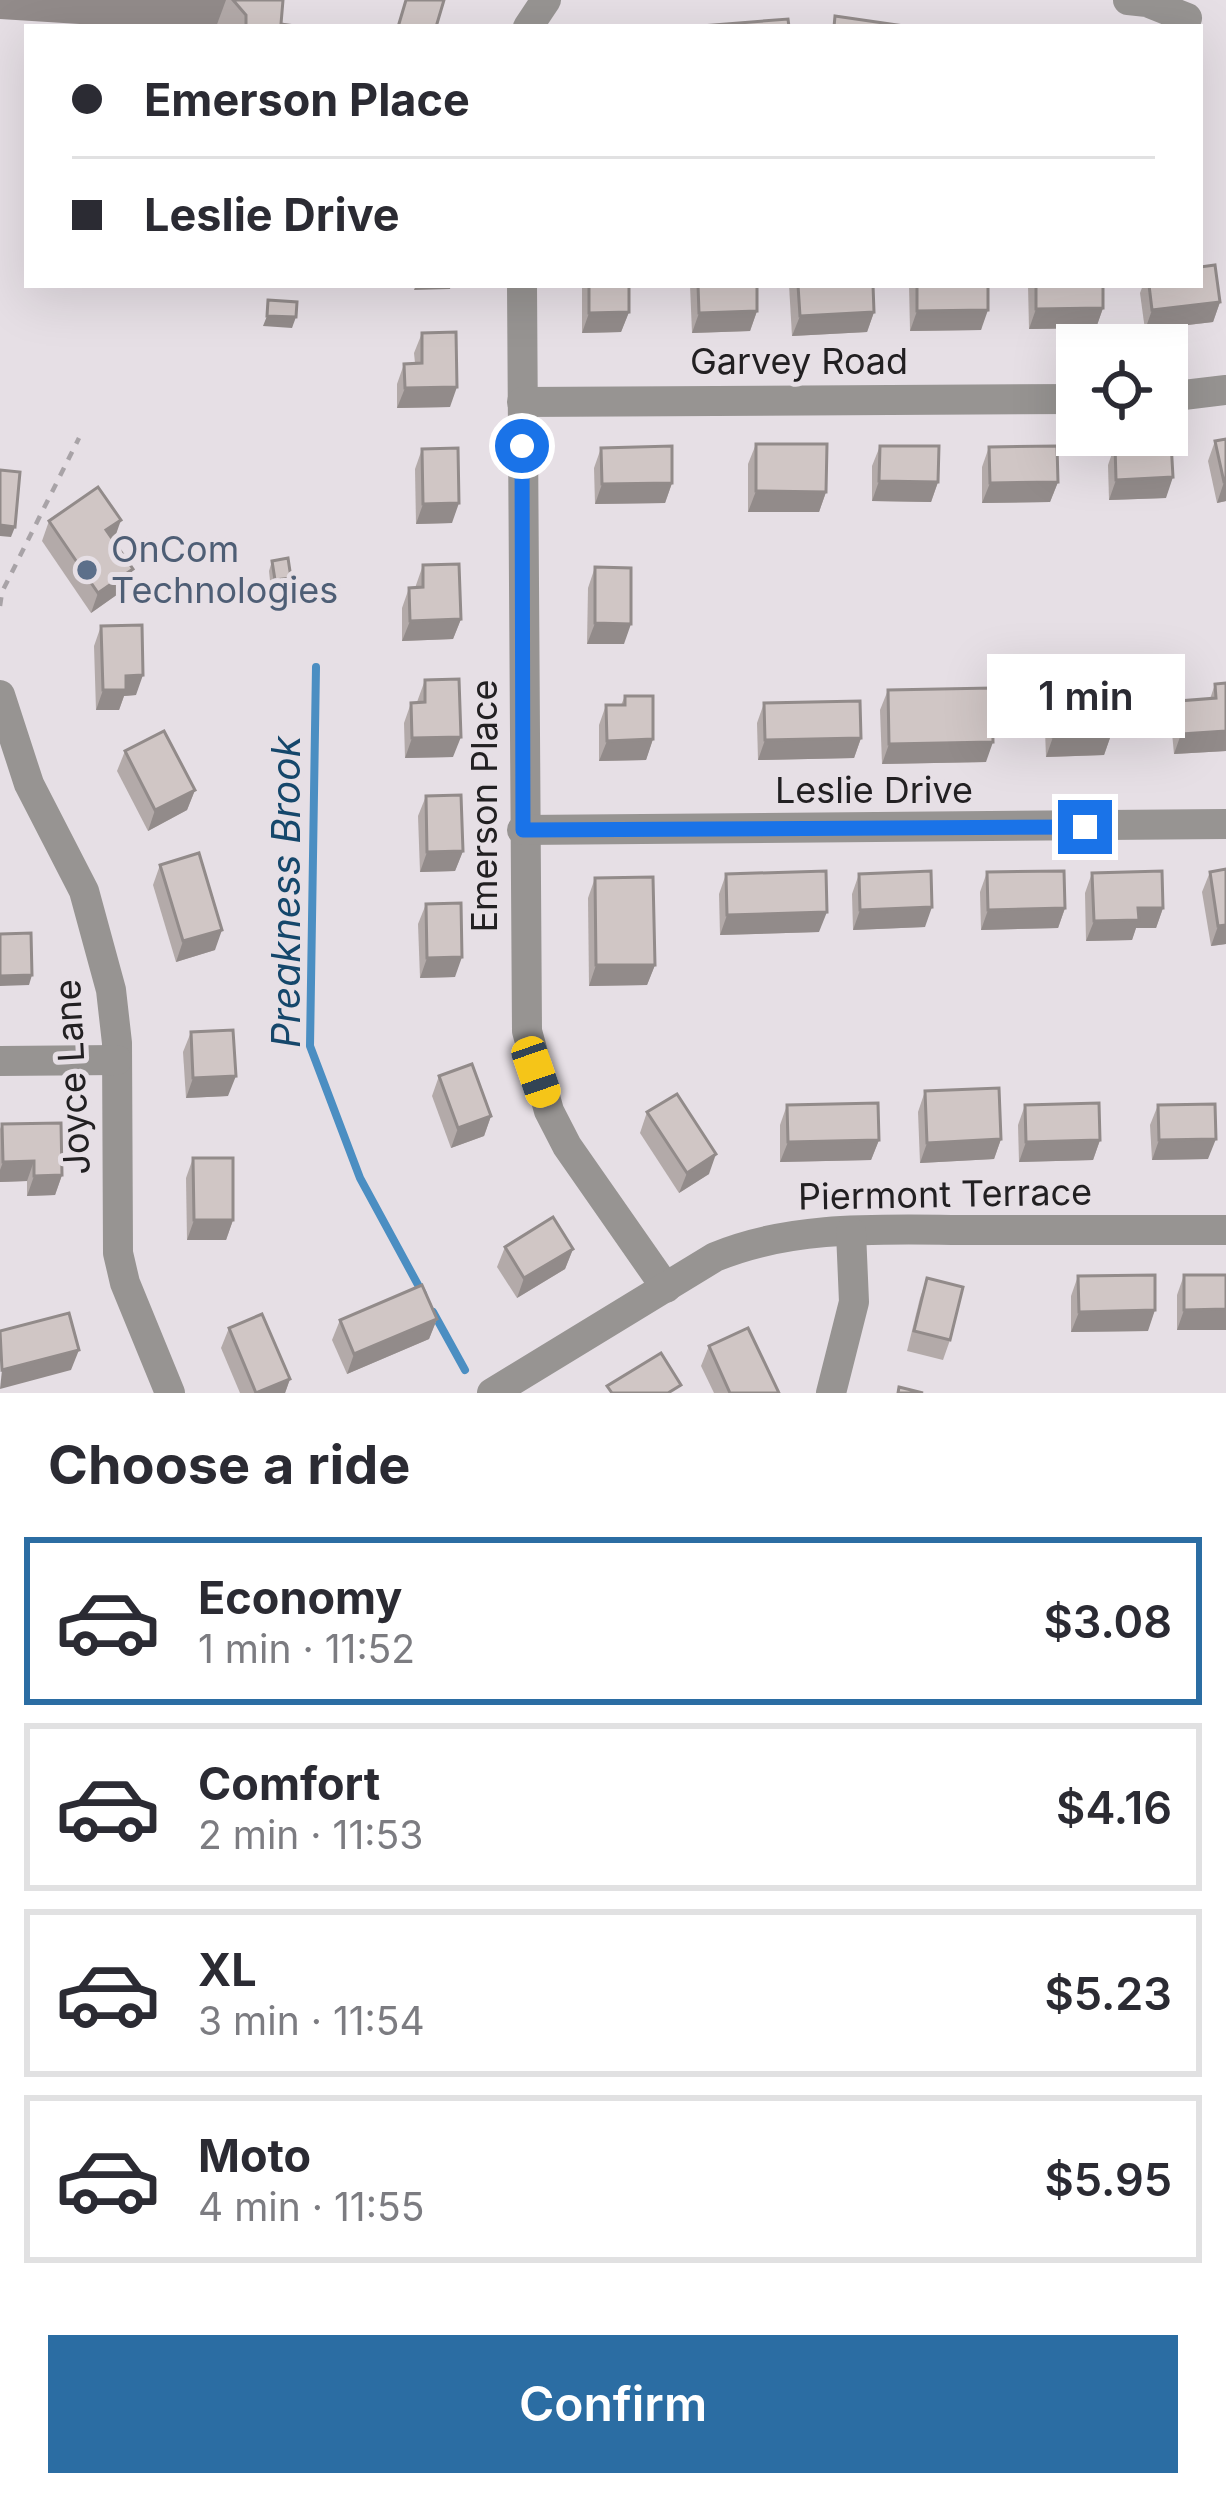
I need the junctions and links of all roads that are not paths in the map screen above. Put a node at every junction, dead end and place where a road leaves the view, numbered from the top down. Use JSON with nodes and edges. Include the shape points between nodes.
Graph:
{"nodes":[{"id":1,"x":1128,"y":0,"type":"edge"},
{"id":2,"x":1187,"y":18,"type":"dead end"},
{"id":3,"x":522,"y":288,"type":"edge"},
{"id":4,"x":1226,"y":390,"type":"edge"},
{"id":5,"x":1188,"y":395,"type":"edge"},
{"id":6,"x":1056,"y":399,"type":"edge"},
{"id":7,"x":522,"y":401,"type":"junction"},
{"id":8,"x":0,"y":695,"type":"edge"},
{"id":9,"x":1226,"y":824,"type":"edge"},
{"id":10,"x":523,"y":830,"type":"junction"},
{"id":11,"x":117,"y":1060,"type":"junction"},
{"id":12,"x":0,"y":1061,"type":"edge"},
{"id":13,"x":1226,"y":1230,"type":"edge"},
{"id":14,"x":851,"y":1232,"type":"junction"},
{"id":15,"x":666,"y":1288,"type":"junction"},
{"id":16,"x":170,"y":1393,"type":"edge"},
{"id":17,"x":492,"y":1393,"type":"edge"},
{"id":18,"x":831,"y":1393,"type":"edge"}],
"edges":[{"from":1,"to":2,"type":"street"},
{"from":3,"to":7,"type":"street","name":"Emerson Place"},
{"from":4,"to":5,"type":"street"},
{"from":6,"to":7,"type":"street","name":"Garvey Road"},
{"from":7,"to":10,"type":"street","name":"Emerson Place"},
{"from":8,"to":11,"type":"street","name":"Joyce Lane","via":[[28,784],[68,856],[100,940]]},
{"from":9,"to":10,"type":"street","name":"Leslie Drive"},
{"from":10,"to":15,"type":"street","name":"Emerson Place","via":[[524,1002],[536,1072],[567,1146]]},
{"from":11,"to":12,"type":"street"},
{"from":11,"to":16,"type":"street","name":"Joyce Lane","via":[[118,1253]]},
{"from":13,"to":14,"type":"street","name":"Piermont Terrace"},
{"from":14,"to":15,"type":"street","name":"Piermont Terrace","via":[[752,1242]]},
{"from":14,"to":18,"type":"street","via":[[854,1303]]},
{"from":15,"to":17,"type":"street","name":"Piermont Terrace"}]}
